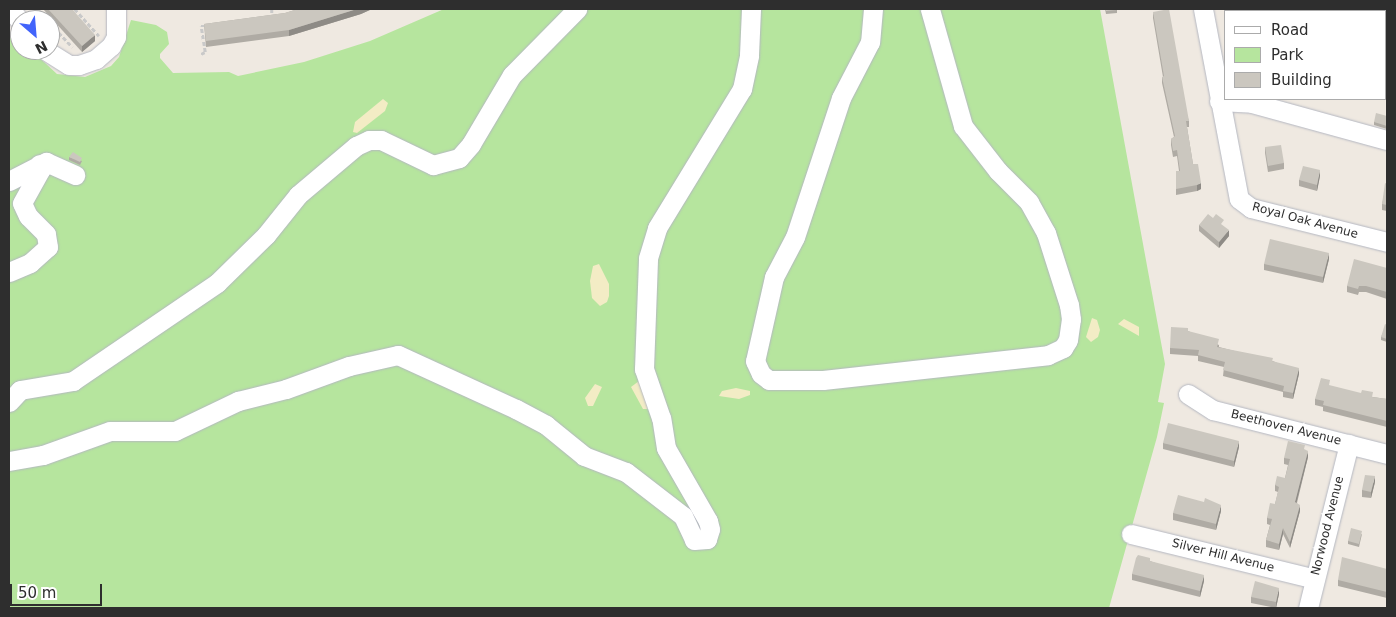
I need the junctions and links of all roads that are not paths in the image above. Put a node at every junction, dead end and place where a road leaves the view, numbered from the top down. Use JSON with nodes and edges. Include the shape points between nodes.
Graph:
{"nodes":[{"id":1,"x":116,"y":9,"type":"edge"},
{"id":2,"x":577,"y":9,"type":"edge"},
{"id":3,"x":751,"y":9,"type":"edge"},
{"id":4,"x":873,"y":9,"type":"edge"},
{"id":5,"x":930,"y":9,"type":"edge"},
{"id":6,"x":1203,"y":9,"type":"edge"},
{"id":7,"x":60,"y":59,"type":"edge"},
{"id":8,"x":1219,"y":101,"type":"junction"},
{"id":9,"x":1386,"y":140,"type":"dead end"},
{"id":10,"x":39,"y":164,"type":"junction"},
{"id":11,"x":75,"y":175,"type":"dead end"},
{"id":12,"x":9,"y":181,"type":"edge"},
{"id":13,"x":1387,"y":242,"type":"edge"},
{"id":14,"x":9,"y":272,"type":"edge"},
{"id":15,"x":1188,"y":394,"type":"dead end"},
{"id":16,"x":9,"y":402,"type":"edge"},
{"id":17,"x":1349,"y":444,"type":"junction"},
{"id":18,"x":1387,"y":454,"type":"edge"},
{"id":19,"x":9,"y":461,"type":"edge"},
{"id":20,"x":1131,"y":534,"type":"dead end"},
{"id":21,"x":1315,"y":579,"type":"junction"},
{"id":22,"x":1312,"y":607,"type":"edge"}],
"edges":[{"from":1,"to":7,"type":"street","via":[[116,37],[111,46],[96,59],[79,66]]},
{"from":2,"to":16,"type":"street","via":[[512,75],[471,144],[459,158],[433,165],[381,140],[368,140],[356,146],[298,195],[266,235],[217,283],[73,381],[20,390]]},
{"from":3,"to":19,"type":"street","via":[[749,56],[742,89],[657,228],[648,258],[644,369],[661,418],[666,448],[708,521],[707,539],[694,540],[683,516],[626,472],[584,456],[546,425],[516,409],[398,355],[349,366],[238,401],[175,431],[110,431],[43,455]]},
{"from":4,"to":5,"type":"street","via":[[870,42],[841,98],[795,237],[774,277],[755,361],[761,374],[769,380],[823,380],[1048,355],[1063,348],[1068,340],[1069,305],[1046,233],[1029,202],[992,164],[963,126]]},
{"from":6,"to":8,"type":"street","name":"Royal Oak Avenue"},
{"from":8,"to":9,"type":"street","via":[[1247,102]]},
{"from":8,"to":13,"type":"street","name":"Royal Oak Avenue","via":[[1235,192],[1244,204]]},
{"from":10,"to":11,"type":"street","via":[[52,163]]},
{"from":10,"to":12,"type":"street"},
{"from":10,"to":14,"type":"street","via":[[41,169],[22,203],[28,216],[46,234],[48,247],[30,264]]},
{"from":15,"to":17,"type":"street","name":"Beethoven Avenue","via":[[1213,410]]},
{"from":17,"to":18,"type":"street","name":"Beethoven Avenue"},
{"from":17,"to":21,"type":"street","name":"Norwood Avenue"},
{"from":20,"to":21,"type":"street","name":"Silver Hill Avenue"},
{"from":21,"to":22,"type":"street","name":"Norwood Avenue"}]}
